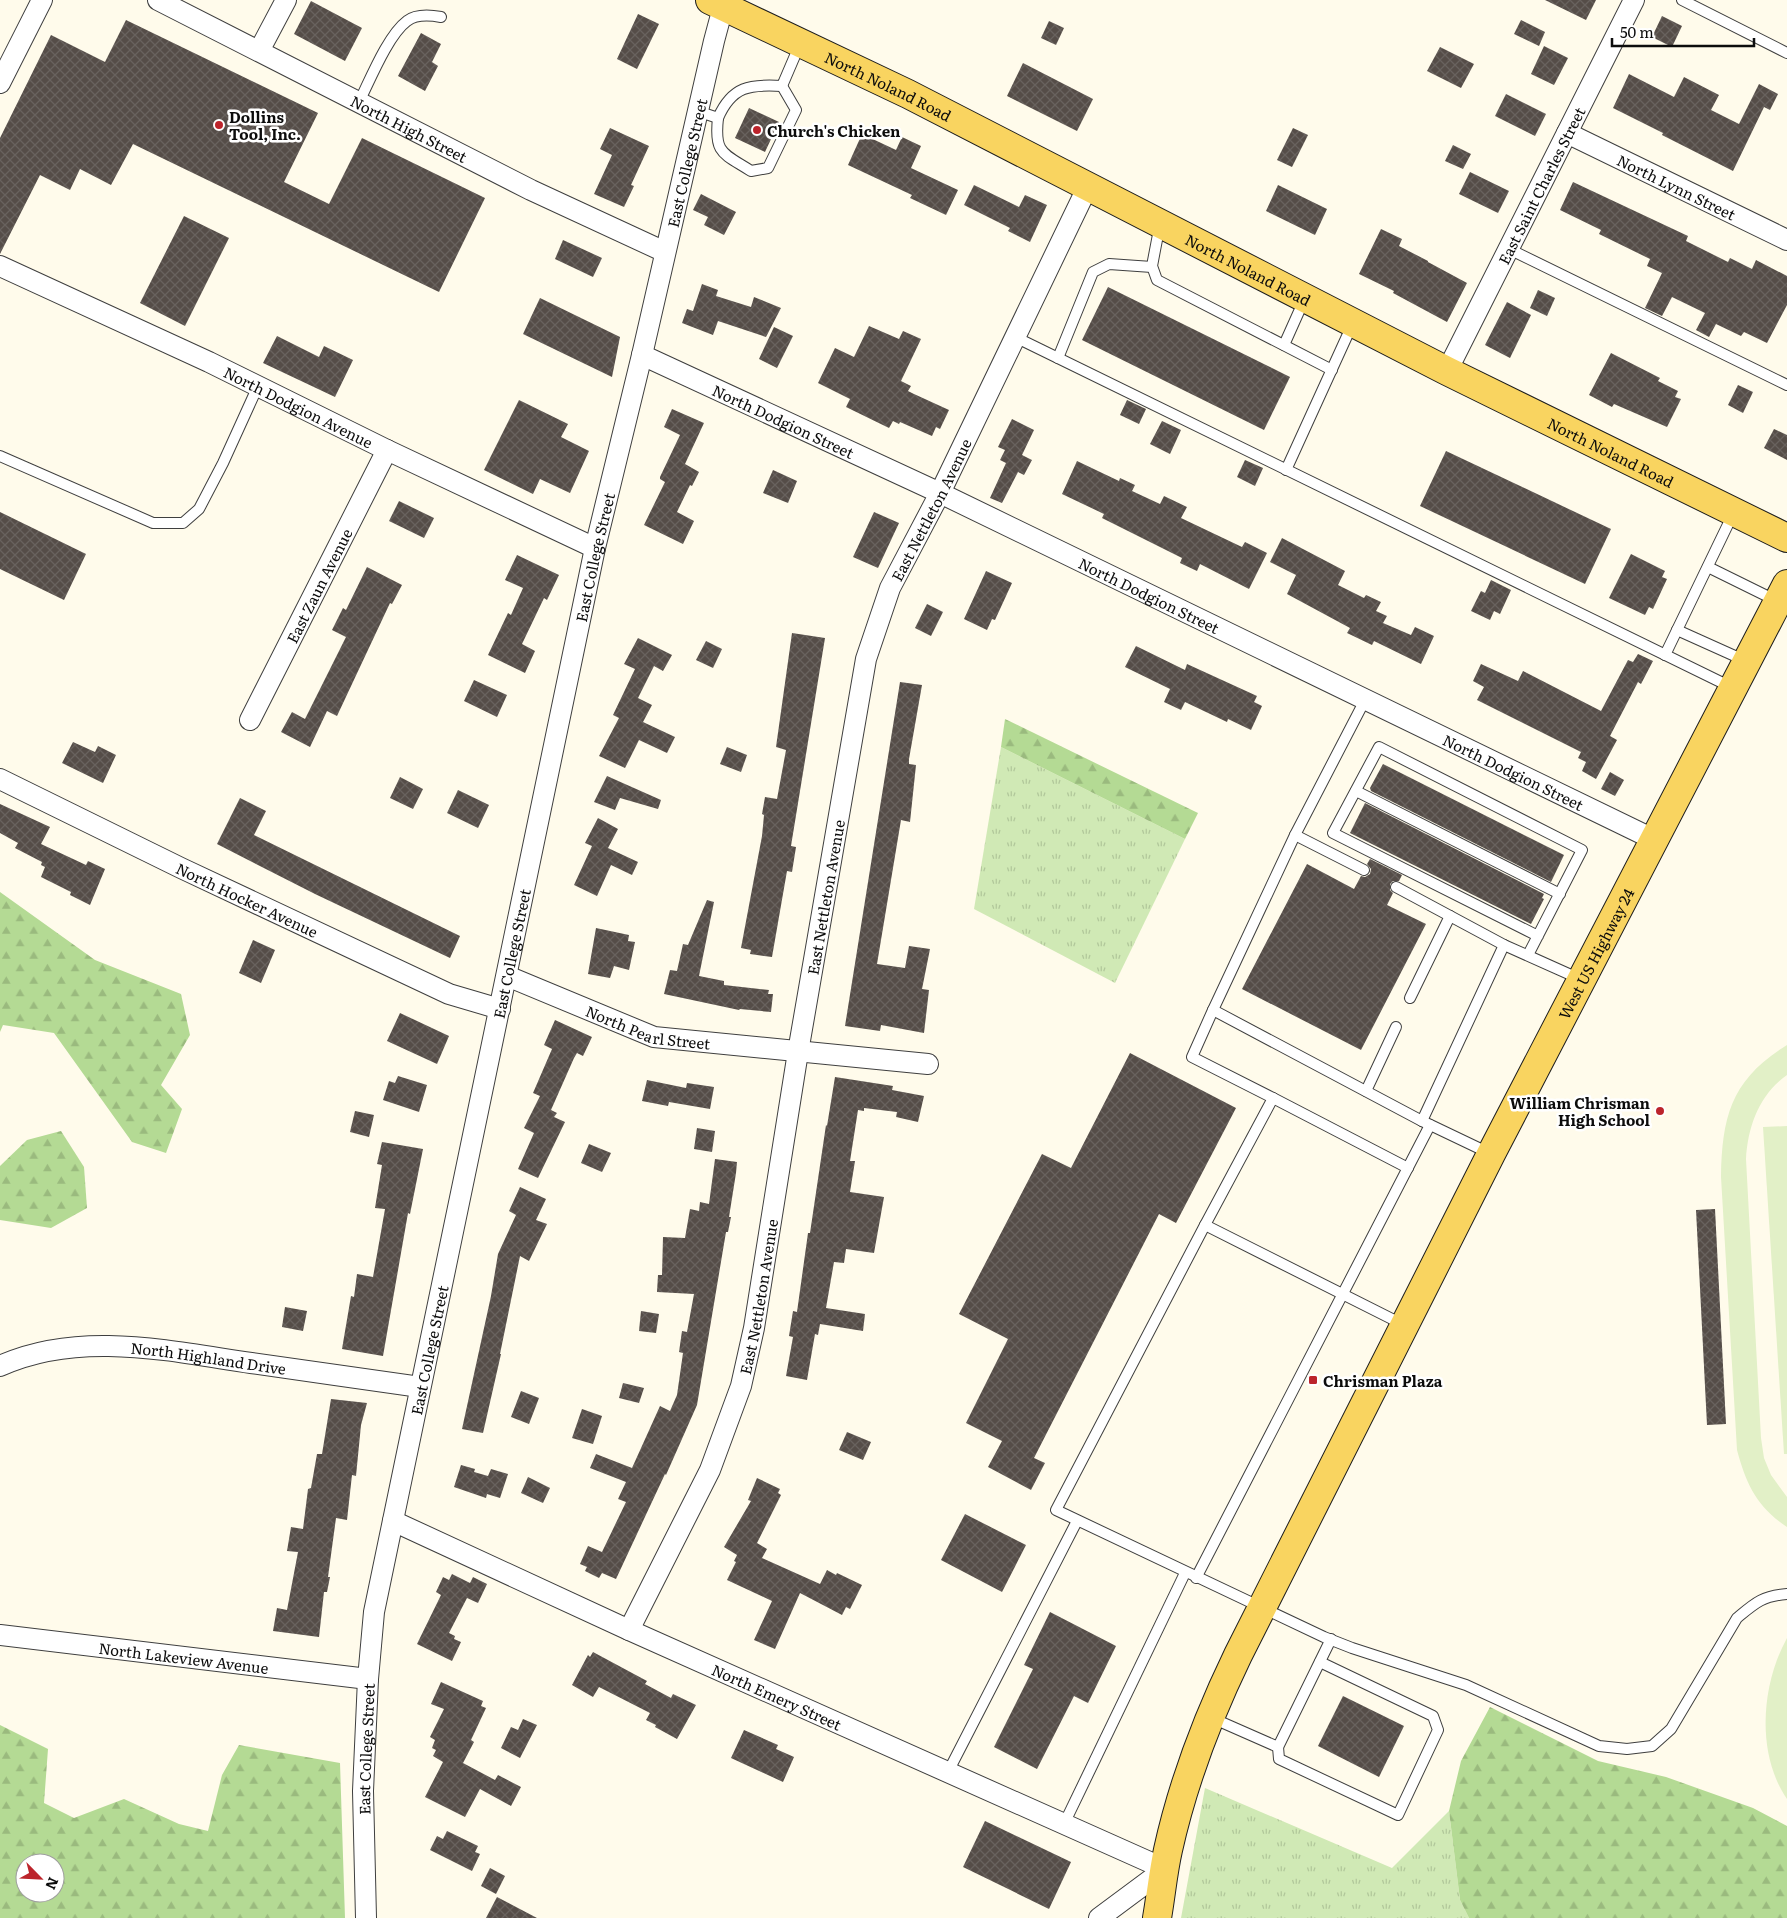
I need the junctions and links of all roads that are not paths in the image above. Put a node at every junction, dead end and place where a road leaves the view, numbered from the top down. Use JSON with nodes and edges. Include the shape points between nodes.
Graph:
{"nodes":[{"id":1,"x":42,"y":0,"type":"edge"},
{"id":2,"x":158,"y":0,"type":"edge"},
{"id":3,"x":286,"y":0,"type":"edge"},
{"id":4,"x":1634,"y":0,"type":"edge"},
{"id":5,"x":1682,"y":0,"type":"edge"},
{"id":6,"x":719,"y":2,"type":"edge"},
{"id":7,"x":441,"y":17,"type":"dead end"},
{"id":8,"x":800,"y":43,"type":"junction"},
{"id":9,"x":259,"y":51,"type":"junction"},
{"id":10,"x":1787,"y":53,"type":"edge"},
{"id":11,"x":0,"y":83,"type":"edge"},
{"id":12,"x":782,"y":86,"type":"junction"},
{"id":13,"x":359,"y":102,"type":"junction"},
{"id":14,"x":698,"y":111,"type":"junction"},
{"id":15,"x":718,"y":118,"type":"junction"},
{"id":16,"x":1568,"y":133,"type":"junction"},
{"id":17,"x":1088,"y":186,"type":"junction"},
{"id":18,"x":1160,"y":223,"type":"junction"},
{"id":19,"x":1787,"y":240,"type":"edge"},
{"id":20,"x":1509,"y":249,"type":"junction"},
{"id":21,"x":665,"y":252,"type":"junction"},
{"id":22,"x":0,"y":266,"type":"edge"},
{"id":23,"x":1152,"y":267,"type":"junction"},
{"id":24,"x":1305,"y":298,"type":"junction"},
{"id":25,"x":1354,"y":322,"type":"junction"},
{"id":26,"x":1015,"y":337,"type":"junction"},
{"id":27,"x":1284,"y":345,"type":"junction"},
{"id":28,"x":642,"y":355,"type":"junction"},
{"id":29,"x":1058,"y":358,"type":"junction"},
{"id":30,"x":1332,"y":370,"type":"junction"},
{"id":31,"x":1447,"y":371,"type":"junction"},
{"id":32,"x":1787,"y":385,"type":"edge"},
{"id":33,"x":258,"y":386,"type":"junction"},
{"id":34,"x":387,"y":450,"type":"junction"},
{"id":35,"x":0,"y":456,"type":"edge"},
{"id":36,"x":1286,"y":470,"type":"junction"},
{"id":37,"x":940,"y":493,"type":"junction"},
{"id":38,"x":1734,"y":513,"type":"junction"},
{"id":39,"x":1787,"y":538,"type":"edge"},
{"id":40,"x":595,"y":548,"type":"junction"},
{"id":41,"x":1708,"y":567,"type":"junction"},
{"id":42,"x":1782,"y":592,"type":"edge"},
{"id":43,"x":1677,"y":630,"type":"junction"},
{"id":44,"x":1665,"y":655,"type":"junction"},
{"id":45,"x":1747,"y":662,"type":"junction"},
{"id":46,"x":1734,"y":688,"type":"junction"},
{"id":47,"x":1365,"y":700,"type":"junction"},
{"id":48,"x":250,"y":720,"type":"dead end"},
{"id":49,"x":0,"y":779,"type":"edge"},
{"id":50,"x":1356,"y":791,"type":"junction"},
{"id":51,"x":1295,"y":835,"type":"junction"},
{"id":52,"x":1655,"y":840,"type":"junction"},
{"id":53,"x":1364,"y":870,"type":"dead end"},
{"id":54,"x":1396,"y":887,"type":"dead end"},
{"id":55,"x":1560,"y":894,"type":"junction"},
{"id":56,"x":1450,"y":916,"type":"junction"},
{"id":57,"x":1538,"y":936,"type":"junction"},
{"id":58,"x":1504,"y":945,"type":"junction"},
{"id":59,"x":1528,"y":956,"type":"junction"},
{"id":60,"x":507,"y":976,"type":"junction"},
{"id":61,"x":1582,"y":980,"type":"junction"},
{"id":62,"x":1410,"y":998,"type":"dead end"},
{"id":63,"x":500,"y":1009,"type":"junction"},
{"id":64,"x":1213,"y":1010,"type":"junction"},
{"id":65,"x":1396,"y":1027,"type":"dead end"},
{"id":66,"x":798,"y":1052,"type":"junction"},
{"id":67,"x":928,"y":1064,"type":"dead end"},
{"id":68,"x":1366,"y":1091,"type":"junction"},
{"id":69,"x":1273,"y":1098,"type":"junction"},
{"id":70,"x":1426,"y":1123,"type":"junction"},
{"id":71,"x":1491,"y":1154,"type":"junction"},
{"id":72,"x":1408,"y":1168,"type":"junction"},
{"id":73,"x":1205,"y":1225,"type":"junction"},
{"id":74,"x":1344,"y":1294,"type":"junction"},
{"id":75,"x":1405,"y":1325,"type":"junction"},
{"id":76,"x":0,"y":1366,"type":"edge"},
{"id":77,"x":420,"y":1388,"type":"junction"},
{"id":78,"x":393,"y":1521,"type":"junction"},
{"id":79,"x":1077,"y":1521,"type":"junction"},
{"id":80,"x":1185,"y":1573,"type":"junction"},
{"id":81,"x":1196,"y":1578,"type":"junction"},
{"id":82,"x":1787,"y":1594,"type":"edge"},
{"id":83,"x":1262,"y":1606,"type":"junction"},
{"id":84,"x":629,"y":1630,"type":"junction"},
{"id":85,"x":0,"y":1634,"type":"edge"},
{"id":86,"x":1331,"y":1640,"type":"junction"},
{"id":87,"x":1320,"y":1662,"type":"junction"},
{"id":88,"x":368,"y":1679,"type":"junction"},
{"id":89,"x":1209,"y":1717,"type":"junction"},
{"id":90,"x":1278,"y":1747,"type":"junction"},
{"id":91,"x":948,"y":1772,"type":"junction"},
{"id":92,"x":1064,"y":1824,"type":"junction"},
{"id":93,"x":1165,"y":1869,"type":"junction"},
{"id":94,"x":366,"y":1918,"type":"edge"},
{"id":95,"x":1098,"y":1918,"type":"edge"},
{"id":96,"x":1157,"y":1918,"type":"edge"}],
"edges":[{"from":1,"to":11,"type":"street"},
{"from":2,"to":9,"type":"street","name":"North High Street"},
{"from":3,"to":9,"type":"street"},
{"from":4,"to":16,"type":"street","name":"East Saint Charles Street"},
{"from":5,"to":10,"type":"lane"},
{"from":6,"to":8,"type":"main road","name":"North Noland Road"},
{"from":6,"to":14,"type":"street","name":"East College Street"},
{"from":7,"to":13,"type":"lane","via":[[428,14],[408,20],[394,33]]},
{"from":8,"to":12,"type":"lane"},
{"from":8,"to":17,"type":"main road","name":"North Noland Road"},
{"from":9,"to":13,"type":"street","name":"North High Street"},
{"from":12,"to":15,"type":"lane","via":[[760,85],[737,92],[724,104]]},
{"from":12,"to":15,"type":"lane","via":[[796,110],[768,168],[751,171],[721,152],[716,137]]},
{"from":13,"to":21,"type":"street","name":"North High Street","via":[[531,190]]},
{"from":14,"to":15,"type":"lane"},
{"from":14,"to":21,"type":"street","name":"East College Street"},
{"from":16,"to":19,"type":"street","name":"North Lynn Street"},
{"from":16,"to":20,"type":"street","name":"East Saint Charles Street"},
{"from":17,"to":18,"type":"main road","name":"North Noland Road"},
{"from":17,"to":26,"type":"street","name":"East Nettleton Avenue"},
{"from":18,"to":23,"type":"lane"},
{"from":18,"to":24,"type":"main road","name":"North Noland Road"},
{"from":20,"to":31,"type":"street","name":"East Saint Charles Street"},
{"from":20,"to":32,"type":"lane"},
{"from":21,"to":28,"type":"street","name":"East College Street"},
{"from":22,"to":33,"type":"street","name":"North Dodgion Avenue"},
{"from":23,"to":27,"type":"lane","via":[[1158,280]]},
{"from":23,"to":29,"type":"lane","via":[[1109,264],[1093,272]]},
{"from":24,"to":25,"type":"main road","name":"North Noland Road"},
{"from":24,"to":27,"type":"lane"},
{"from":25,"to":30,"type":"lane"},
{"from":25,"to":31,"type":"main road","name":"North Noland Road"},
{"from":26,"to":29,"type":"lane"},
{"from":26,"to":37,"type":"street","name":"East Nettleton Avenue"},
{"from":27,"to":30,"type":"lane"},
{"from":28,"to":37,"type":"street","name":"North Dodgion Street"},
{"from":28,"to":40,"type":"street","name":"East College Street"},
{"from":29,"to":36,"type":"lane"},
{"from":30,"to":36,"type":"lane"},
{"from":31,"to":38,"type":"main road","name":"North Noland Road"},
{"from":33,"to":34,"type":"street","name":"North Dodgion Avenue"},
{"from":33,"to":35,"type":"lane","via":[[199,509],[183,523],[153,522]]},
{"from":34,"to":40,"type":"street","name":"North Dodgion Avenue"},
{"from":34,"to":48,"type":"street","name":"East Zaun Avenue"},
{"from":36,"to":44,"type":"lane"},
{"from":37,"to":47,"type":"street","name":"North Dodgion Street"},
{"from":37,"to":66,"type":"street","name":"East Nettleton Avenue","via":[[890,588],[866,659]]},
{"from":38,"to":39,"type":"main road","name":"North Noland Road"},
{"from":38,"to":41,"type":"lane"},
{"from":40,"to":60,"type":"street","name":"East College Street"},
{"from":41,"to":42,"type":"lane"},
{"from":41,"to":43,"type":"lane"},
{"from":42,"to":45,"type":"main road","name":"West US Highway 24"},
{"from":43,"to":44,"type":"lane"},
{"from":43,"to":45,"type":"lane"},
{"from":44,"to":46,"type":"lane"},
{"from":45,"to":46,"type":"main road","name":"West US Highway 24"},
{"from":46,"to":52,"type":"main road","name":"West US Highway 24"},
{"from":47,"to":51,"type":"lane"},
{"from":47,"to":52,"type":"street","name":"North Dodgion Street"},
{"from":49,"to":63,"type":"street","name":"North Hocker Avenue","via":[[449,994]]},
{"from":50,"to":55,"type":"lane"},
{"from":50,"to":55,"type":"lane","via":[[1379,747],[1582,850]]},
{"from":50,"to":57,"type":"lane","via":[[1333,833]]},
{"from":51,"to":53,"type":"lane"},
{"from":51,"to":64,"type":"lane"},
{"from":52,"to":61,"type":"main road","name":"West US Highway 24"},
{"from":54,"to":56,"type":"lane"},
{"from":55,"to":57,"type":"lane"},
{"from":56,"to":58,"type":"lane"},
{"from":56,"to":62,"type":"lane"},
{"from":57,"to":59,"type":"lane"},
{"from":58,"to":59,"type":"lane"},
{"from":58,"to":70,"type":"lane"},
{"from":59,"to":61,"type":"lane"},
{"from":60,"to":63,"type":"street","name":"East College Street"},
{"from":60,"to":66,"type":"street","name":"North Pearl Street","via":[[654,1037]]},
{"from":61,"to":71,"type":"main road","name":"West US Highway 24"},
{"from":63,"to":77,"type":"street","name":"East College Street"},
{"from":64,"to":68,"type":"lane"},
{"from":64,"to":69,"type":"lane","via":[[1192,1057]]},
{"from":65,"to":68,"type":"lane"},
{"from":66,"to":67,"type":"street","name":"North Pearl Street"},
{"from":66,"to":84,"type":"street","name":"East Nettleton Avenue","via":[[754,1328],[741,1386],[710,1470]]},
{"from":68,"to":70,"type":"lane"},
{"from":69,"to":72,"type":"lane"},
{"from":69,"to":73,"type":"lane"},
{"from":70,"to":71,"type":"lane"},
{"from":70,"to":72,"type":"lane"},
{"from":71,"to":75,"type":"main road","name":"West US Highway 24"},
{"from":72,"to":74,"type":"lane"},
{"from":73,"to":74,"type":"lane"},
{"from":73,"to":79,"type":"lane","via":[[1056,1510]]},
{"from":74,"to":75,"type":"lane"},
{"from":74,"to":81,"type":"lane"},
{"from":75,"to":83,"type":"main road","name":"West US Highway 24"},
{"from":76,"to":77,"type":"street","name":"North Highland Drive","via":[[21,1356],[80,1346],[141,1347]]},
{"from":77,"to":78,"type":"street","name":"East College Street"},
{"from":78,"to":84,"type":"street","name":"North Emery Street"},
{"from":78,"to":88,"type":"street","name":"East College Street","via":[[374,1612]]},
{"from":79,"to":80,"type":"lane"},
{"from":79,"to":91,"type":"lane"},
{"from":80,"to":81,"type":"lane"},
{"from":80,"to":92,"type":"lane"},
{"from":81,"to":83,"type":"lane"},
{"from":82,"to":86,"type":"lane","via":[[1770,1595],[1737,1618],[1671,1729],[1652,1746],[1627,1749],[1599,1746],[1466,1684]]},
{"from":83,"to":86,"type":"lane"},
{"from":83,"to":89,"type":"main road","name":"West US Highway 24"},
{"from":84,"to":91,"type":"street","name":"North Emery Street"},
{"from":85,"to":88,"type":"street","name":"North Lakeview Avenue"},
{"from":86,"to":87,"type":"lane"},
{"from":87,"to":90,"type":"lane"},
{"from":87,"to":90,"type":"lane","via":[[1434,1716],[1438,1730],[1398,1815],[1278,1759]]},
{"from":88,"to":94,"type":"street","name":"East College Street","via":[[363,1791]]},
{"from":89,"to":90,"type":"lane"},
{"from":89,"to":93,"type":"main road","name":"West US Highway 24","via":[[1196,1751]]},
{"from":91,"to":92,"type":"street","name":"North Emery Street"},
{"from":92,"to":93,"type":"street","name":"North Emery Street"},
{"from":93,"to":95,"type":"street"},
{"from":93,"to":96,"type":"main road","name":"West US Highway 24"}]}
